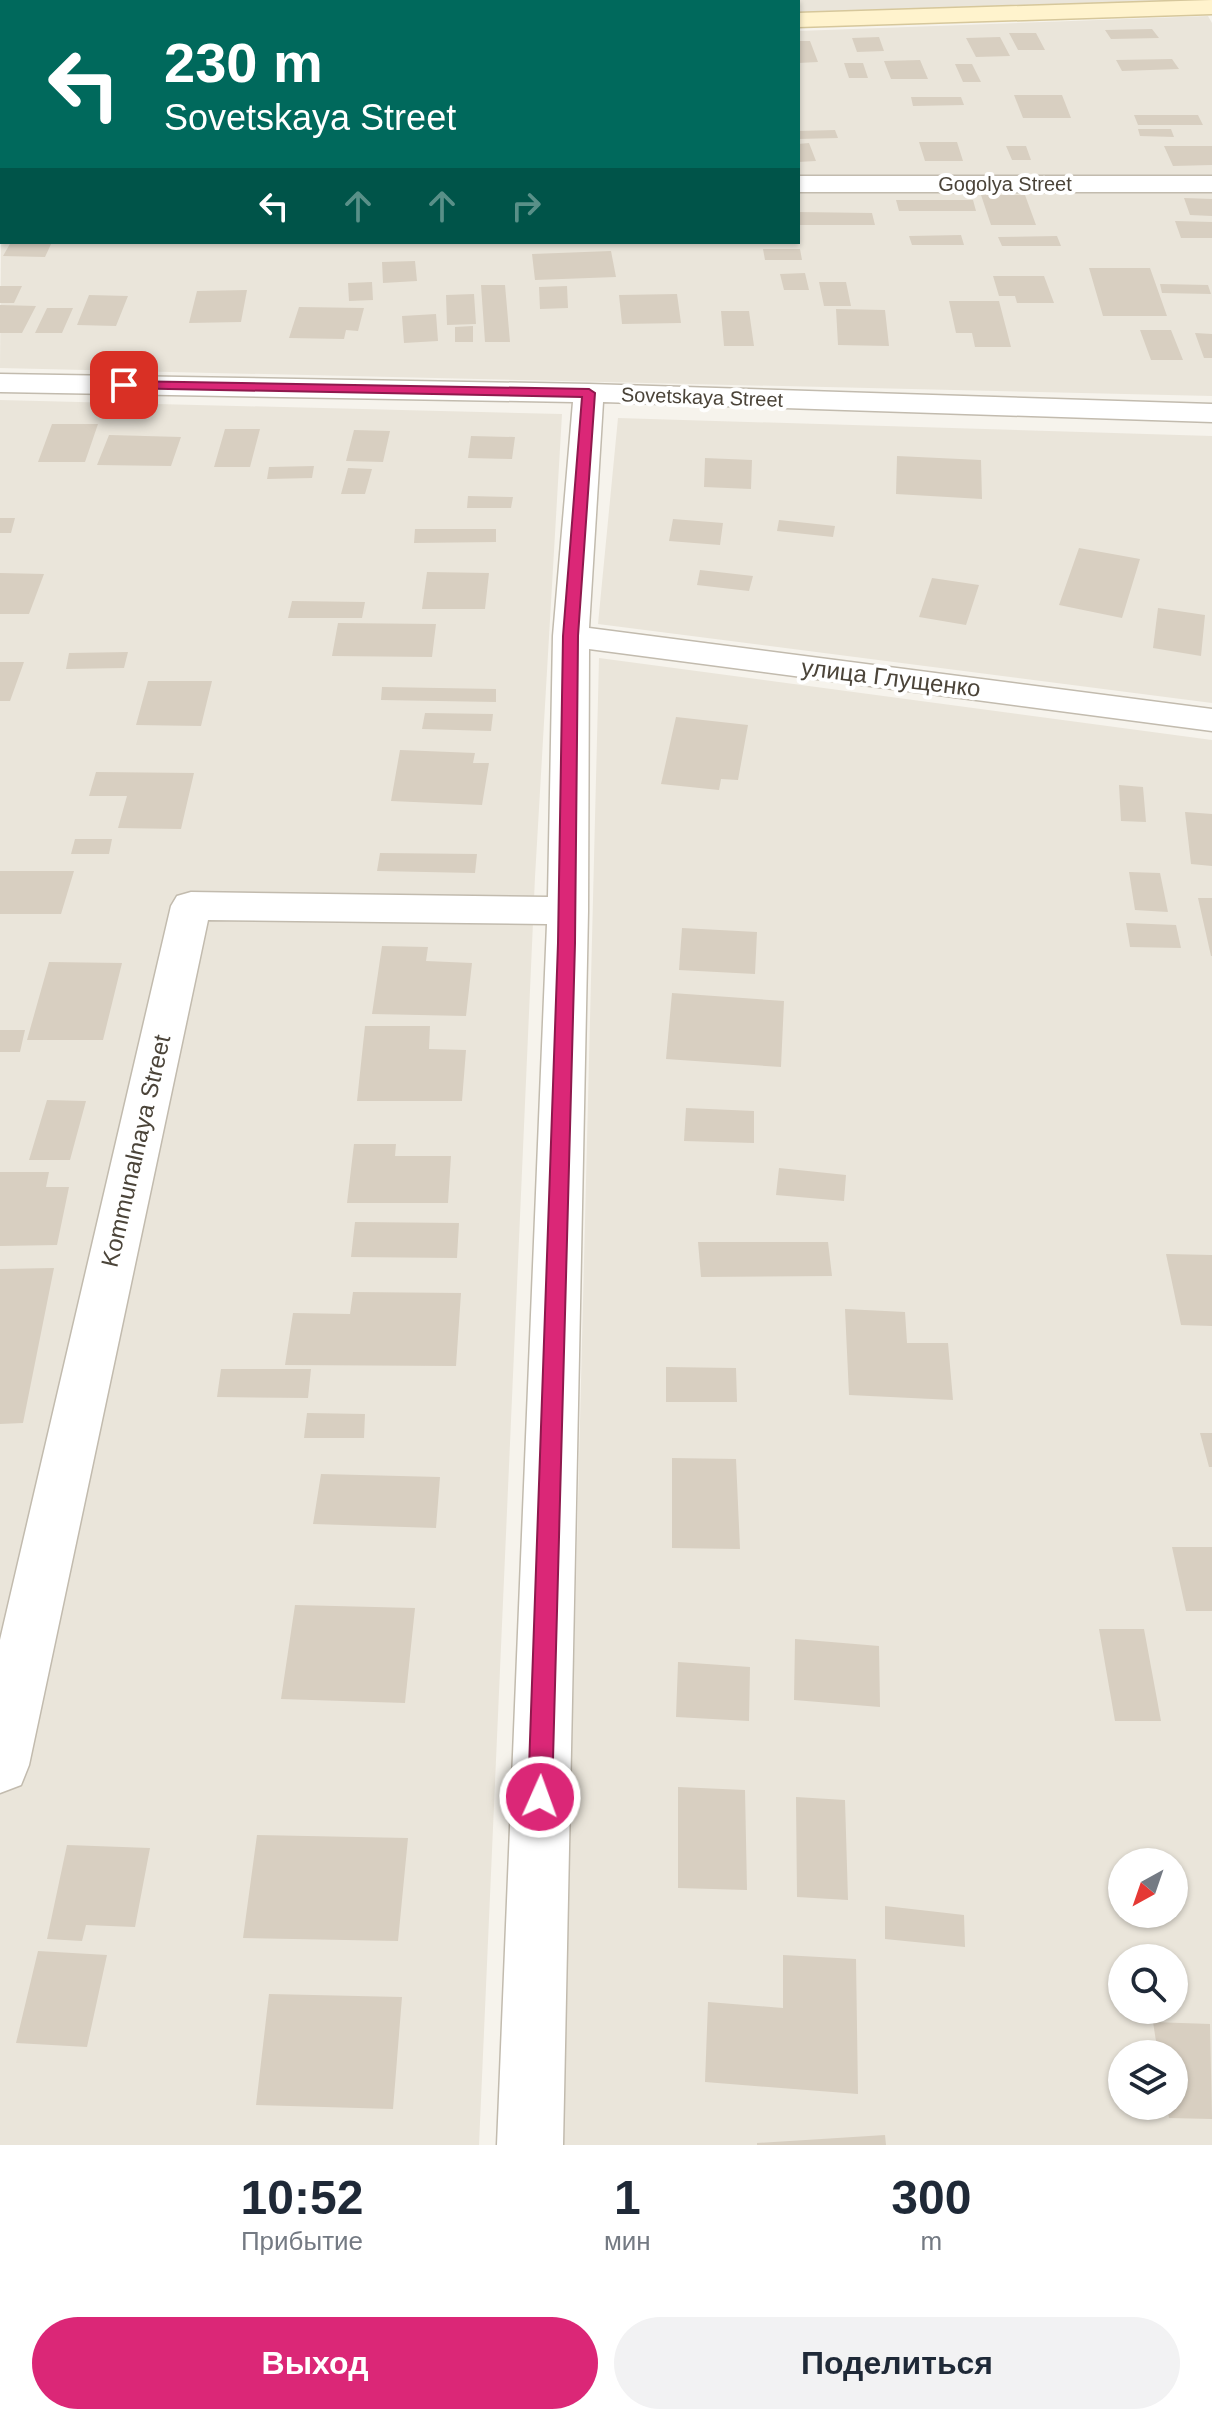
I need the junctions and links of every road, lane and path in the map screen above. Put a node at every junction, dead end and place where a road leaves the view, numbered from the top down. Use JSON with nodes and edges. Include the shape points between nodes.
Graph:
{"nodes":[{"id":1,"x":1212,"y":7,"type":"edge"},
{"id":2,"x":800,"y":20,"type":"edge"},
{"id":3,"x":800,"y":184,"type":"edge"},
{"id":4,"x":1212,"y":184,"type":"edge"},
{"id":5,"x":0,"y":383,"type":"edge"},
{"id":6,"x":589,"y":393,"type":"junction"},
{"id":7,"x":1212,"y":413,"type":"edge"},
{"id":8,"x":571,"y":636,"type":"junction"},
{"id":9,"x":1212,"y":720,"type":"edge"},
{"id":10,"x":568,"y":911,"type":"junction"},
{"id":11,"x":0,"y":1765,"type":"edge"},
{"id":12,"x":530,"y":2145,"type":"edge"}],
"edges":[{"from":1,"to":2,"type":"main road"},
{"from":3,"to":4,"type":"street","name":"Gogolya Street"},
{"from":5,"to":6,"type":"street","name":"Sovetskaya Street"},
{"from":6,"to":7,"type":"street","name":"Sovetskaya Street"},
{"from":6,"to":8,"type":"street"},
{"from":8,"to":9,"type":"street","name":"улица Глущенко"},
{"from":8,"to":10,"type":"street"},
{"from":10,"to":11,"type":"street","name":"Kommunalnaya Street","via":[[191,906]]},
{"from":10,"to":12,"type":"street"}]}
